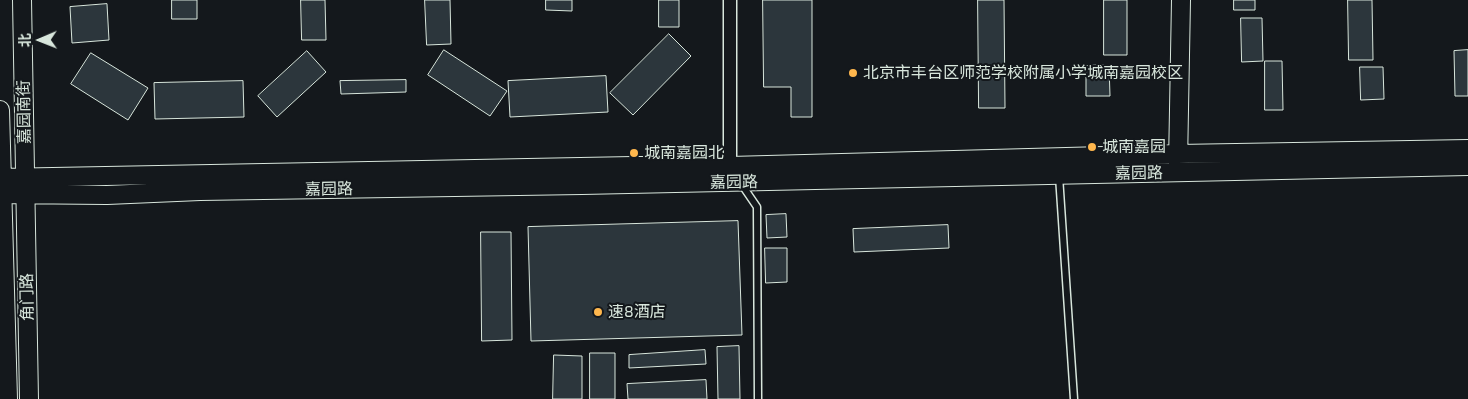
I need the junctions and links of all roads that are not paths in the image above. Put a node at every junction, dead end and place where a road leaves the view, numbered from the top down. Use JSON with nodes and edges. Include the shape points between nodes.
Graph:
{"nodes":[{"id":1,"x":22,"y":0,"type":"edge"},
{"id":2,"x":730,"y":0,"type":"edge"},
{"id":3,"x":1181,"y":0,"type":"edge"},
{"id":4,"x":0,"y":110,"type":"edge"},
{"id":5,"x":1468,"y":149,"type":"edge"},
{"id":6,"x":1178,"y":154,"type":"junction"},
{"id":7,"x":730,"y":166,"type":"junction"},
{"id":8,"x":1059,"y":166,"type":"junction"},
{"id":9,"x":1468,"y":166,"type":"edge"},
{"id":10,"x":1178,"y":172,"type":"junction"},
{"id":11,"x":741,"y":182,"type":"junction"},
{"id":12,"x":1,"y":184,"type":"edge"},
{"id":13,"x":25,"y":186,"type":"junction"},
{"id":14,"x":8,"y":399,"type":"edge"},
{"id":15,"x":29,"y":399,"type":"edge"},
{"id":16,"x":758,"y":399,"type":"edge"},
{"id":17,"x":1074,"y":399,"type":"edge"}],
"edges":[{"from":1,"to":13,"type":"main road","name":"嘉园南街"},
{"from":2,"to":7,"type":"street"},
{"from":3,"to":6,"type":"main road"},
{"from":4,"to":12,"type":"main road","name":"嘉园南街"},
{"from":5,"to":6,"type":"main road","name":"嘉园路"},
{"from":6,"to":8,"type":"main road","name":"嘉园路"},
{"from":6,"to":10,"type":"main road"},
{"from":7,"to":8,"type":"main road","name":"嘉园路"},
{"from":7,"to":11,"type":"lane"},
{"from":7,"to":13,"type":"main road","name":"嘉园路","via":[[622,166]]},
{"from":8,"to":10,"type":"main road","name":"嘉园路"},
{"from":8,"to":11,"type":"main road","name":"嘉园路"},
{"from":8,"to":17,"type":"lane"},
{"from":9,"to":10,"type":"main road","name":"嘉园路"},
{"from":11,"to":13,"type":"main road","name":"嘉园路"},
{"from":11,"to":16,"type":"lane","via":[[757,207]]},
{"from":12,"to":13,"type":"main road","name":"嘉园路"},
{"from":12,"to":14,"type":"main road","name":"角门路"},
{"from":13,"to":15,"type":"main road","name":"角门路"}]}
